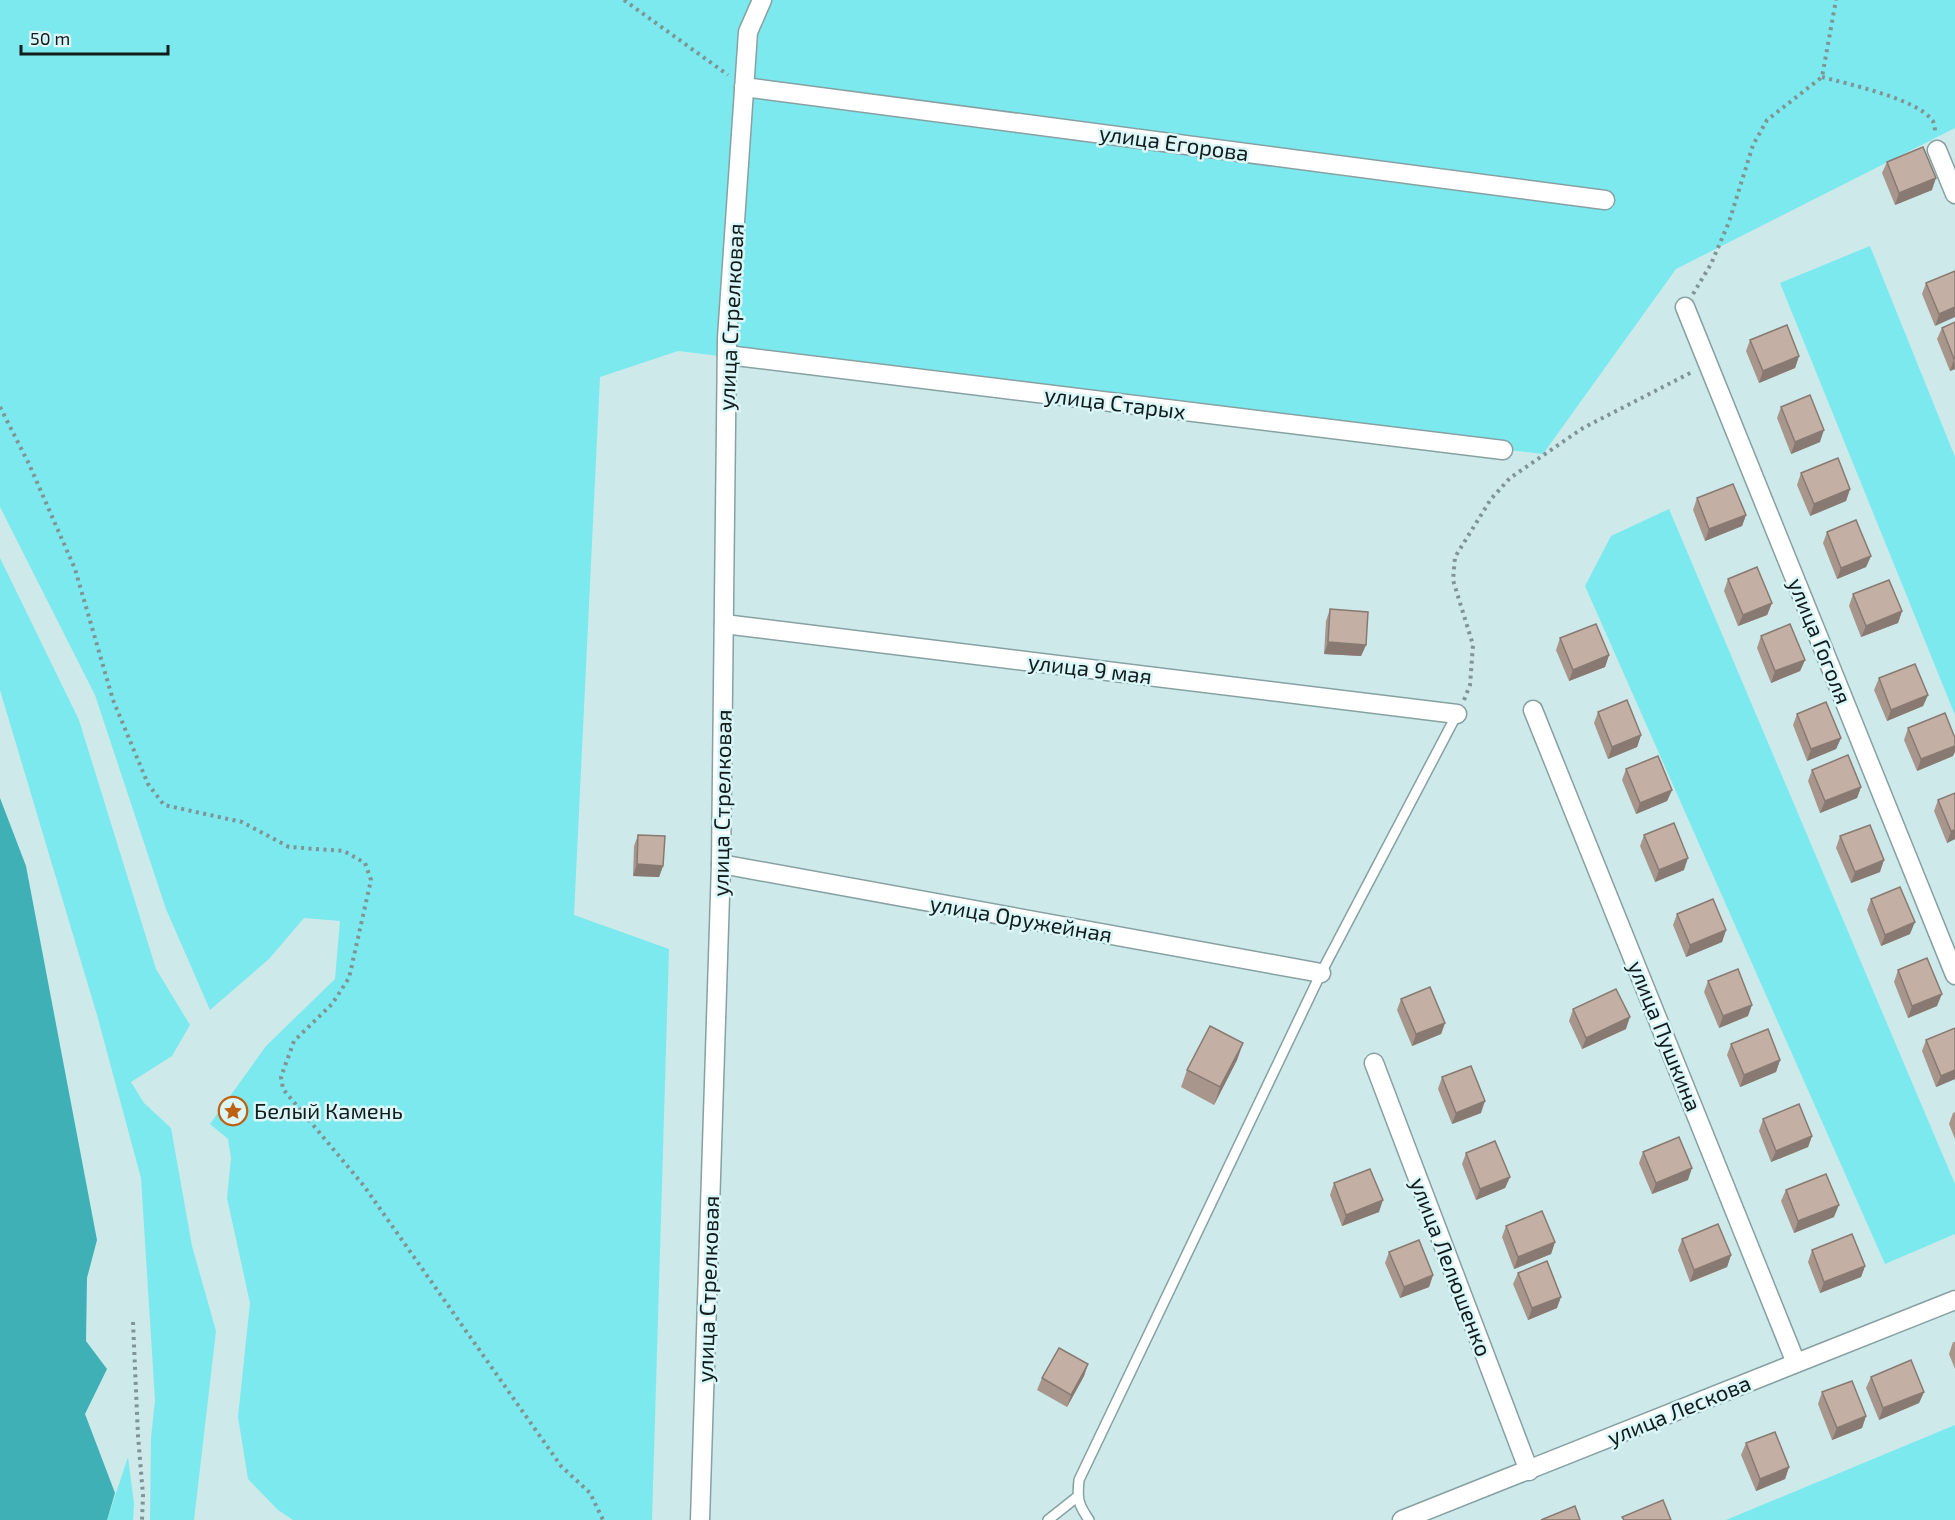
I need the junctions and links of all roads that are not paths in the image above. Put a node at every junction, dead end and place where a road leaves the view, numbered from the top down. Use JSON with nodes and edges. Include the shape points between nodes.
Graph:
{"nodes":[{"id":1,"x":762,"y":0,"type":"edge"},
{"id":2,"x":744,"y":87,"type":"junction"},
{"id":3,"x":1937,"y":150,"type":"road end"},
{"id":4,"x":1955,"y":194,"type":"edge"},
{"id":5,"x":1605,"y":200,"type":"dead end"},
{"id":6,"x":1685,"y":307,"type":"road end"},
{"id":7,"x":727,"y":355,"type":"junction"},
{"id":8,"x":1503,"y":450,"type":"dead end"},
{"id":9,"x":724,"y":624,"type":"junction"},
{"id":10,"x":1533,"y":710,"type":"dead end"},
{"id":11,"x":1457,"y":714,"type":"joint"},
{"id":12,"x":722,"y":864,"type":"junction"},
{"id":13,"x":1321,"y":973,"type":"junction"},
{"id":14,"x":1955,"y":975,"type":"edge"},
{"id":15,"x":1374,"y":1063,"type":"dead end"},
{"id":16,"x":1955,"y":1300,"type":"edge"},
{"id":17,"x":1796,"y":1363,"type":"junction"},
{"id":18,"x":1529,"y":1471,"type":"junction"},
{"id":19,"x":1077,"y":1497,"type":"junction"},
{"id":20,"x":700,"y":1520,"type":"edge"},
{"id":21,"x":1048,"y":1520,"type":"edge"},
{"id":22,"x":1089,"y":1520,"type":"edge"},
{"id":23,"x":1402,"y":1520,"type":"edge"}],
"edges":[{"from":1,"to":2,"type":"street","name":"улица Стрелковая","via":[[748,32]]},
{"from":2,"to":5,"type":"street","name":"улица Егорова"},
{"from":2,"to":7,"type":"street","name":"улица Стрелковая"},
{"from":3,"to":4,"type":"street"},
{"from":6,"to":14,"type":"street","name":"улица Гоголя"},
{"from":7,"to":8,"type":"street","name":"улица Старых"},
{"from":7,"to":9,"type":"street","name":"улица Стрелковая"},
{"from":9,"to":11,"type":"street","name":"улица 9 мая"},
{"from":9,"to":12,"type":"street","name":"улица Стрелковая"},
{"from":10,"to":17,"type":"street","name":"улица Пушкина"},
{"from":11,"to":13,"type":"lane"},
{"from":12,"to":13,"type":"street","name":"улица Оружейная"},
{"from":12,"to":20,"type":"street","name":"улица Стрелковая"},
{"from":13,"to":19,"type":"lane","via":[[1079,1480]]},
{"from":15,"to":18,"type":"street","name":"улица Лелюшенко"},
{"from":16,"to":17,"type":"street","name":"улица Лескова"},
{"from":17,"to":18,"type":"street","name":"улица Лескова"},
{"from":18,"to":23,"type":"street","name":"улица Лескова"},
{"from":19,"to":21,"type":"lane"},
{"from":19,"to":22,"type":"lane"}]}
